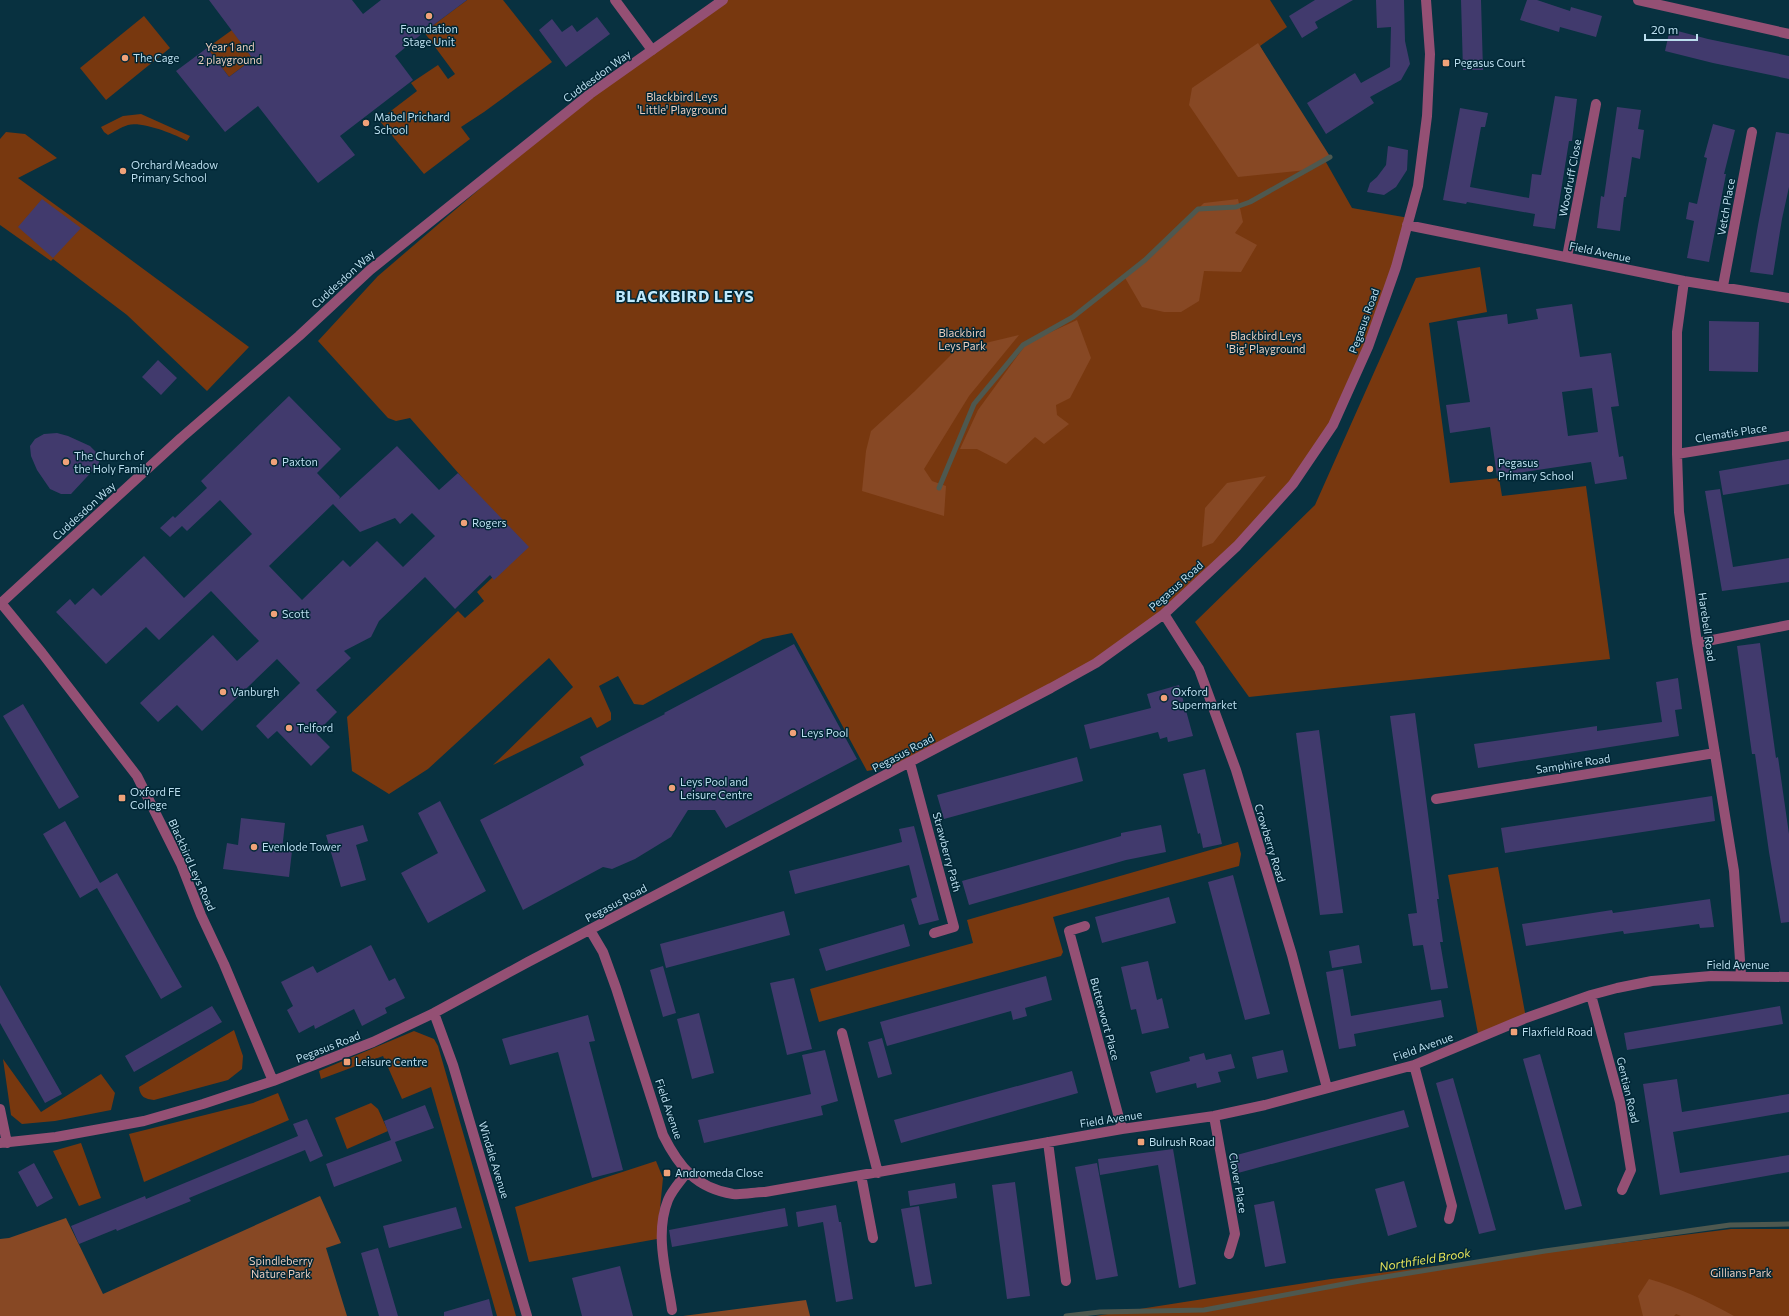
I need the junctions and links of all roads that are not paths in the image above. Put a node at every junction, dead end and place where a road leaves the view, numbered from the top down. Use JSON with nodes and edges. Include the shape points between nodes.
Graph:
{"nodes":[{"id":1,"x":616,"y":0,"type":"edge"},
{"id":2,"x":723,"y":0,"type":"edge"},
{"id":3,"x":1426,"y":0,"type":"edge"},
{"id":4,"x":1638,"y":0,"type":"edge"},
{"id":5,"x":1663,"y":2,"type":"edge"},
{"id":6,"x":1789,"y":34,"type":"edge"},
{"id":7,"x":652,"y":50,"type":"junction"},
{"id":8,"x":1596,"y":104,"type":"dead end"},
{"id":9,"x":1752,"y":132,"type":"dead end"},
{"id":10,"x":1407,"y":225,"type":"junction"},
{"id":11,"x":1567,"y":257,"type":"junction"},
{"id":12,"x":1684,"y":281,"type":"junction"},
{"id":13,"x":1724,"y":286,"type":"junction"},
{"id":14,"x":1789,"y":298,"type":"edge"},
{"id":15,"x":1789,"y":436,"type":"edge"},
{"id":16,"x":1676,"y":454,"type":"junction"},
{"id":17,"x":1,"y":602,"type":"edge"},
{"id":18,"x":1164,"y":614,"type":"junction"},
{"id":19,"x":1789,"y":625,"type":"edge"},
{"id":20,"x":1697,"y":643,"type":"junction"},
{"id":21,"x":1715,"y":753,"type":"junction"},
{"id":22,"x":910,"y":763,"type":"junction"},
{"id":23,"x":1436,"y":799,"type":"dead end"},
{"id":24,"x":1085,"y":926,"type":"dead end"},
{"id":25,"x":590,"y":930,"type":"junction"},
{"id":26,"x":934,"y":933,"type":"dead end"},
{"id":27,"x":1741,"y":975,"type":"junction"},
{"id":28,"x":1789,"y":977,"type":"edge"},
{"id":29,"x":1591,"y":995,"type":"junction"},
{"id":30,"x":434,"y":1013,"type":"junction"},
{"id":31,"x":842,"y":1033,"type":"dead end"},
{"id":32,"x":1414,"y":1065,"type":"junction"},
{"id":33,"x":273,"y":1081,"type":"junction"},
{"id":34,"x":1326,"y":1088,"type":"junction"},
{"id":35,"x":0,"y":1109,"type":"edge"},
{"id":36,"x":1214,"y":1116,"type":"junction"},
{"id":37,"x":1122,"y":1129,"type":"junction"},
{"id":38,"x":1048,"y":1142,"type":"junction"},
{"id":39,"x":3,"y":1143,"type":"edge"},
{"id":40,"x":687,"y":1172,"type":"junction"},
{"id":41,"x":878,"y":1173,"type":"junction"},
{"id":42,"x":861,"y":1176,"type":"junction"},
{"id":43,"x":1622,"y":1190,"type":"dead end"},
{"id":44,"x":1449,"y":1219,"type":"dead end"},
{"id":45,"x":873,"y":1238,"type":"dead end"},
{"id":46,"x":1229,"y":1254,"type":"dead end"},
{"id":47,"x":1066,"y":1281,"type":"dead end"},
{"id":48,"x":672,"y":1310,"type":"dead end"},
{"id":49,"x":527,"y":1316,"type":"edge"}],
"edges":[{"from":1,"to":7,"type":"street"},
{"from":2,"to":7,"type":"street","name":"Cuddesdon Way"},
{"from":3,"to":10,"type":"street","name":"Pegasus Road","via":[[1430,54],[1428,116],[1418,186]]},
{"from":4,"to":5,"type":"street"},
{"from":5,"to":6,"type":"street"},
{"from":7,"to":17,"type":"street","name":"Cuddesdon Way","via":[[590,94],[370,270]]},
{"from":8,"to":11,"type":"street","name":"Woodruff Close"},
{"from":9,"to":13,"type":"street","name":"Vetch Place"},
{"from":10,"to":11,"type":"street","name":"Field Avenue"},
{"from":10,"to":18,"type":"street","name":"Pegasus Road","via":[[1396,267],[1368,347],[1333,425],[1293,484],[1238,546]]},
{"from":11,"to":12,"type":"street","name":"Field Avenue"},
{"from":12,"to":13,"type":"street","name":"Field Avenue"},
{"from":12,"to":16,"type":"street","name":"Harebell Road","via":[[1677,332]]},
{"from":13,"to":14,"type":"street","name":"Field Avenue"},
{"from":15,"to":16,"type":"street","name":"Clematis Place"},
{"from":16,"to":20,"type":"street","name":"Harebell Road","via":[[1679,512]]},
{"from":17,"to":33,"type":"street","name":"Blackbird Leys Road","via":[[137,776],[181,864]]},
{"from":18,"to":22,"type":"street","name":"Pegasus Road","via":[[1096,663]]},
{"from":18,"to":34,"type":"street","name":"Crowberry Road","via":[[1198,669],[1236,770],[1292,955]]},
{"from":19,"to":20,"type":"street"},
{"from":20,"to":21,"type":"street","name":"Harebell Road"},
{"from":21,"to":23,"type":"street","name":"Samphire Road"},
{"from":21,"to":27,"type":"street","name":"Harebell Road","via":[[1734,871]]},
{"from":22,"to":25,"type":"street","name":"Pegasus Road"},
{"from":22,"to":26,"type":"street","name":"Strawberry Path","via":[[954,927]]},
{"from":24,"to":37,"type":"street","name":"Butterwort Place","via":[[1069,931]]},
{"from":25,"to":30,"type":"street","name":"Pegasus Road"},
{"from":25,"to":40,"type":"street","name":"Field Avenue","via":[[616,988],[663,1135],[672,1154]]},
{"from":27,"to":28,"type":"street","name":"Field Avenue"},
{"from":27,"to":29,"type":"street","name":"Field Avenue","via":[[1666,979]]},
{"from":29,"to":32,"type":"street","name":"Field Avenue","via":[[1526,1018]]},
{"from":29,"to":43,"type":"street","name":"Gentian Road","via":[[1620,1102],[1631,1170]]},
{"from":30,"to":33,"type":"street","name":"Pegasus Road","via":[[373,1042]]},
{"from":30,"to":49,"type":"street","name":"Windale Avenue","via":[[453,1065]]},
{"from":31,"to":41,"type":"street"},
{"from":32,"to":34,"type":"street","name":"Field Avenue"},
{"from":32,"to":44,"type":"street","via":[[1452,1206]]},
{"from":33,"to":39,"type":"street","name":"Pegasus Road","via":[[144,1121],[56,1137]]},
{"from":34,"to":36,"type":"street","name":"Field Avenue"},
{"from":35,"to":39,"type":"street"},
{"from":36,"to":37,"type":"street","name":"Field Avenue"},
{"from":36,"to":46,"type":"street","name":"Clover Place","via":[[1235,1234]]},
{"from":37,"to":38,"type":"street","name":"Field Avenue"},
{"from":38,"to":41,"type":"street","name":"Field Avenue"},
{"from":38,"to":47,"type":"street"},
{"from":40,"to":42,"type":"street","name":"Field Avenue","via":[[706,1187],[734,1194],[765,1192]]},
{"from":40,"to":48,"type":"street","via":[[668,1199],[662,1221],[661,1241]]},
{"from":41,"to":42,"type":"street","name":"Field Avenue"},
{"from":42,"to":45,"type":"street"}]}
